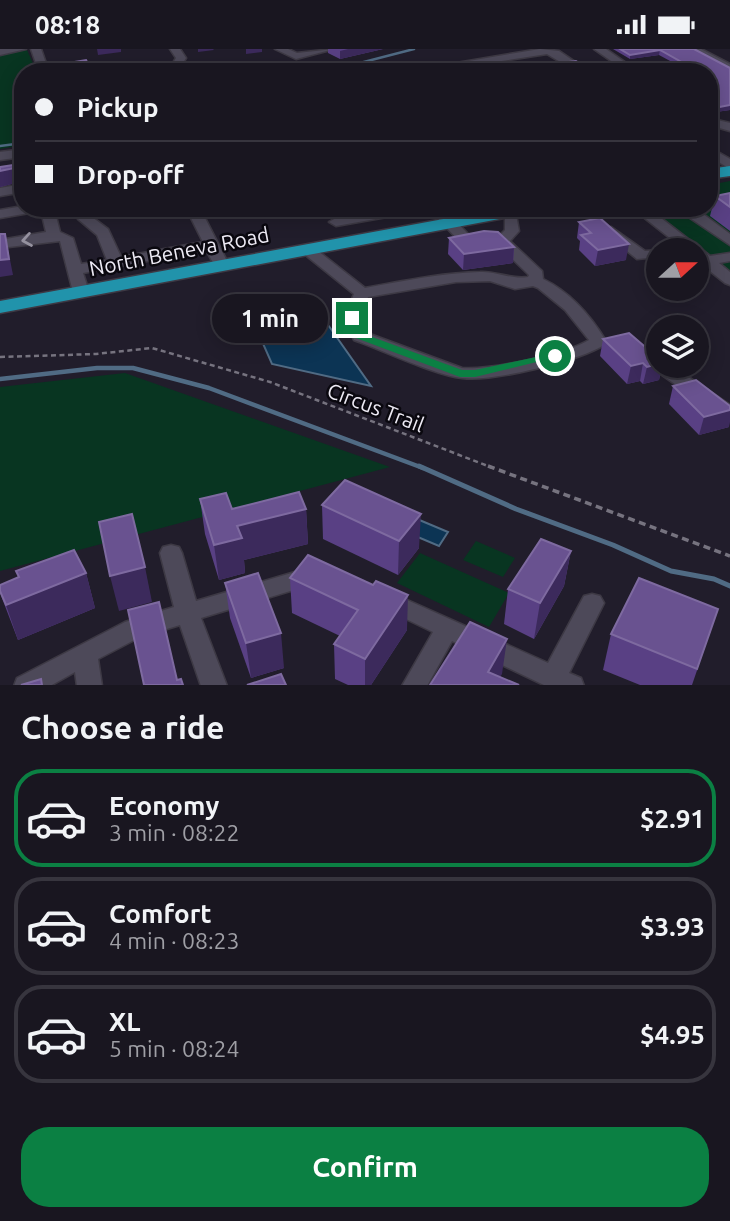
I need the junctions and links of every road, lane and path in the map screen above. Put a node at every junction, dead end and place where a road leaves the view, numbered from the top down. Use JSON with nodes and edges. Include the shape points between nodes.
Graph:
{"nodes":[{"id":1,"x":22,"y":49,"type":"edge"},
{"id":2,"x":280,"y":49,"type":"edge"},
{"id":3,"x":330,"y":49,"type":"edge"},
{"id":4,"x":599,"y":49,"type":"edge"},
{"id":5,"x":694,"y":49,"type":"edge"},
{"id":6,"x":5,"y":50,"type":"edge"},
{"id":7,"x":498,"y":63,"type":"edge"},
{"id":8,"x":571,"y":63,"type":"edge"},
{"id":9,"x":620,"y":63,"type":"edge"},
{"id":10,"x":730,"y":68,"type":"edge"},
{"id":11,"x":49,"y":217,"type":"edge"},
{"id":12,"x":85,"y":217,"type":"edge"},
{"id":13,"x":197,"y":217,"type":"edge"},
{"id":14,"x":364,"y":217,"type":"edge"},
{"id":15,"x":443,"y":217,"type":"edge"},
{"id":16,"x":485,"y":217,"type":"edge"},
{"id":17,"x":511,"y":217,"type":"edge"},
{"id":18,"x":650,"y":217,"type":"edge"},
{"id":19,"x":698,"y":217,"type":"edge"},
{"id":20,"x":335,"y":222,"type":"dead end"},
{"id":21,"x":450,"y":224,"type":"junction"},
{"id":22,"x":610,"y":230,"type":"edge"},
{"id":23,"x":54,"y":235,"type":"junction"},
{"id":24,"x":676,"y":238,"type":"edge"},
{"id":25,"x":502,"y":241,"type":"junction"},
{"id":26,"x":730,"y":241,"type":"edge"},
{"id":27,"x":0,"y":244,"type":"edge"},
{"id":28,"x":211,"y":245,"type":"junction"},
{"id":29,"x":308,"y":250,"type":"junction"},
{"id":30,"x":709,"y":254,"type":"edge"},
{"id":31,"x":646,"y":256,"type":"edge"},
{"id":32,"x":730,"y":257,"type":"edge"},
{"id":33,"x":115,"y":262,"type":"junction"},
{"id":34,"x":709,"y":264,"type":"edge"},
{"id":35,"x":221,"y":265,"type":"junction"},
{"id":36,"x":74,"y":270,"type":"junction"},
{"id":37,"x":730,"y":280,"type":"edge"},
{"id":38,"x":535,"y":281,"type":"junction"},
{"id":39,"x":81,"y":292,"type":"junction"},
{"id":40,"x":362,"y":293,"type":"junction"},
{"id":41,"x":0,"y":307,"type":"edge"},
{"id":42,"x":0,"y":356,"type":"edge"},
{"id":43,"x":679,"y":378,"type":"edge"},
{"id":44,"x":730,"y":414,"type":"edge"},
{"id":45,"x":171,"y":553,"type":"dead end"},
{"id":46,"x":730,"y":556,"type":"edge"},
{"id":47,"x":332,"y":577,"type":"edge"},
{"id":48,"x":367,"y":591,"type":"edge"},
{"id":49,"x":592,"y":603,"type":"dead end"},
{"id":50,"x":187,"y":612,"type":"junction"},
{"id":51,"x":448,"y":627,"type":"junction"},
{"id":52,"x":85,"y":654,"type":"junction"},
{"id":53,"x":563,"y":681,"type":"edge"},
{"id":54,"x":26,"y":685,"type":"edge"},
{"id":55,"x":90,"y":685,"type":"edge"},
{"id":56,"x":215,"y":685,"type":"edge"},
{"id":57,"x":414,"y":685,"type":"edge"}],
"edges":[{"from":1,"to":6,"type":"street"},
{"from":2,"to":3,"type":"street","via":[[296,56]]},
{"from":4,"to":9,"type":"street"},
{"from":5,"to":10,"type":"street"},
{"from":7,"to":8,"type":"street","via":[[562,57]]},
{"from":11,"to":23,"type":"street"},
{"from":12,"to":33,"type":"street","via":[[103,229]]},
{"from":13,"to":28,"type":"street"},
{"from":14,"to":20,"type":"street"},
{"from":15,"to":21,"type":"street"},
{"from":16,"to":21,"type":"main road","name":"North Beneva Road"},
{"from":17,"to":25,"type":"street","via":[[512,231]]},
{"from":18,"to":24,"type":"street"},
{"from":19,"to":26,"type":"street"},
{"from":21,"to":25,"type":"street","via":[[466,240]]},
{"from":21,"to":29,"type":"main road","name":"North Beneva Road"},
{"from":22,"to":31,"type":"street"},
{"from":23,"to":27,"type":"street","one_way":true},
{"from":23,"to":36,"type":"street","via":[[65,238]]},
{"from":25,"to":38,"type":"street","via":[[537,274]]},
{"from":28,"to":33,"type":"street"},
{"from":28,"to":35,"type":"street"},
{"from":29,"to":35,"type":"main road","name":"North Beneva Road"},
{"from":29,"to":40,"type":"street"},
{"from":30,"to":32,"type":"street"},
{"from":33,"to":36,"type":"street"},
{"from":34,"to":37,"type":"street"},
{"from":35,"to":39,"type":"main road","name":"North Beneva Road"},
{"from":36,"to":39,"type":"street"},
{"from":38,"to":40,"type":"street","via":[[515,285],[491,276],[456,277]]},
{"from":38,"to":40,"type":"street","via":[[544,284],[604,341],[574,352],[475,374],[460,373],[360,336],[352,318]]},
{"from":39,"to":41,"type":"main road","name":"North Beneva Road"},
{"from":42,"to":46,"type":"path","name":"Circus Trail","via":[[152,348],[270,382]]},
{"from":43,"to":44,"type":"street"},
{"from":45,"to":50,"type":"street"},
{"from":47,"to":50,"type":"street","via":[[296,578]]},
{"from":48,"to":51,"type":"street"},
{"from":49,"to":53,"type":"street"},
{"from":50,"to":52,"type":"street","via":[[133,629]]},
{"from":50,"to":56,"type":"street"},
{"from":51,"to":53,"type":"street"},
{"from":51,"to":57,"type":"street"},
{"from":52,"to":54,"type":"street"},
{"from":52,"to":55,"type":"street"}]}
